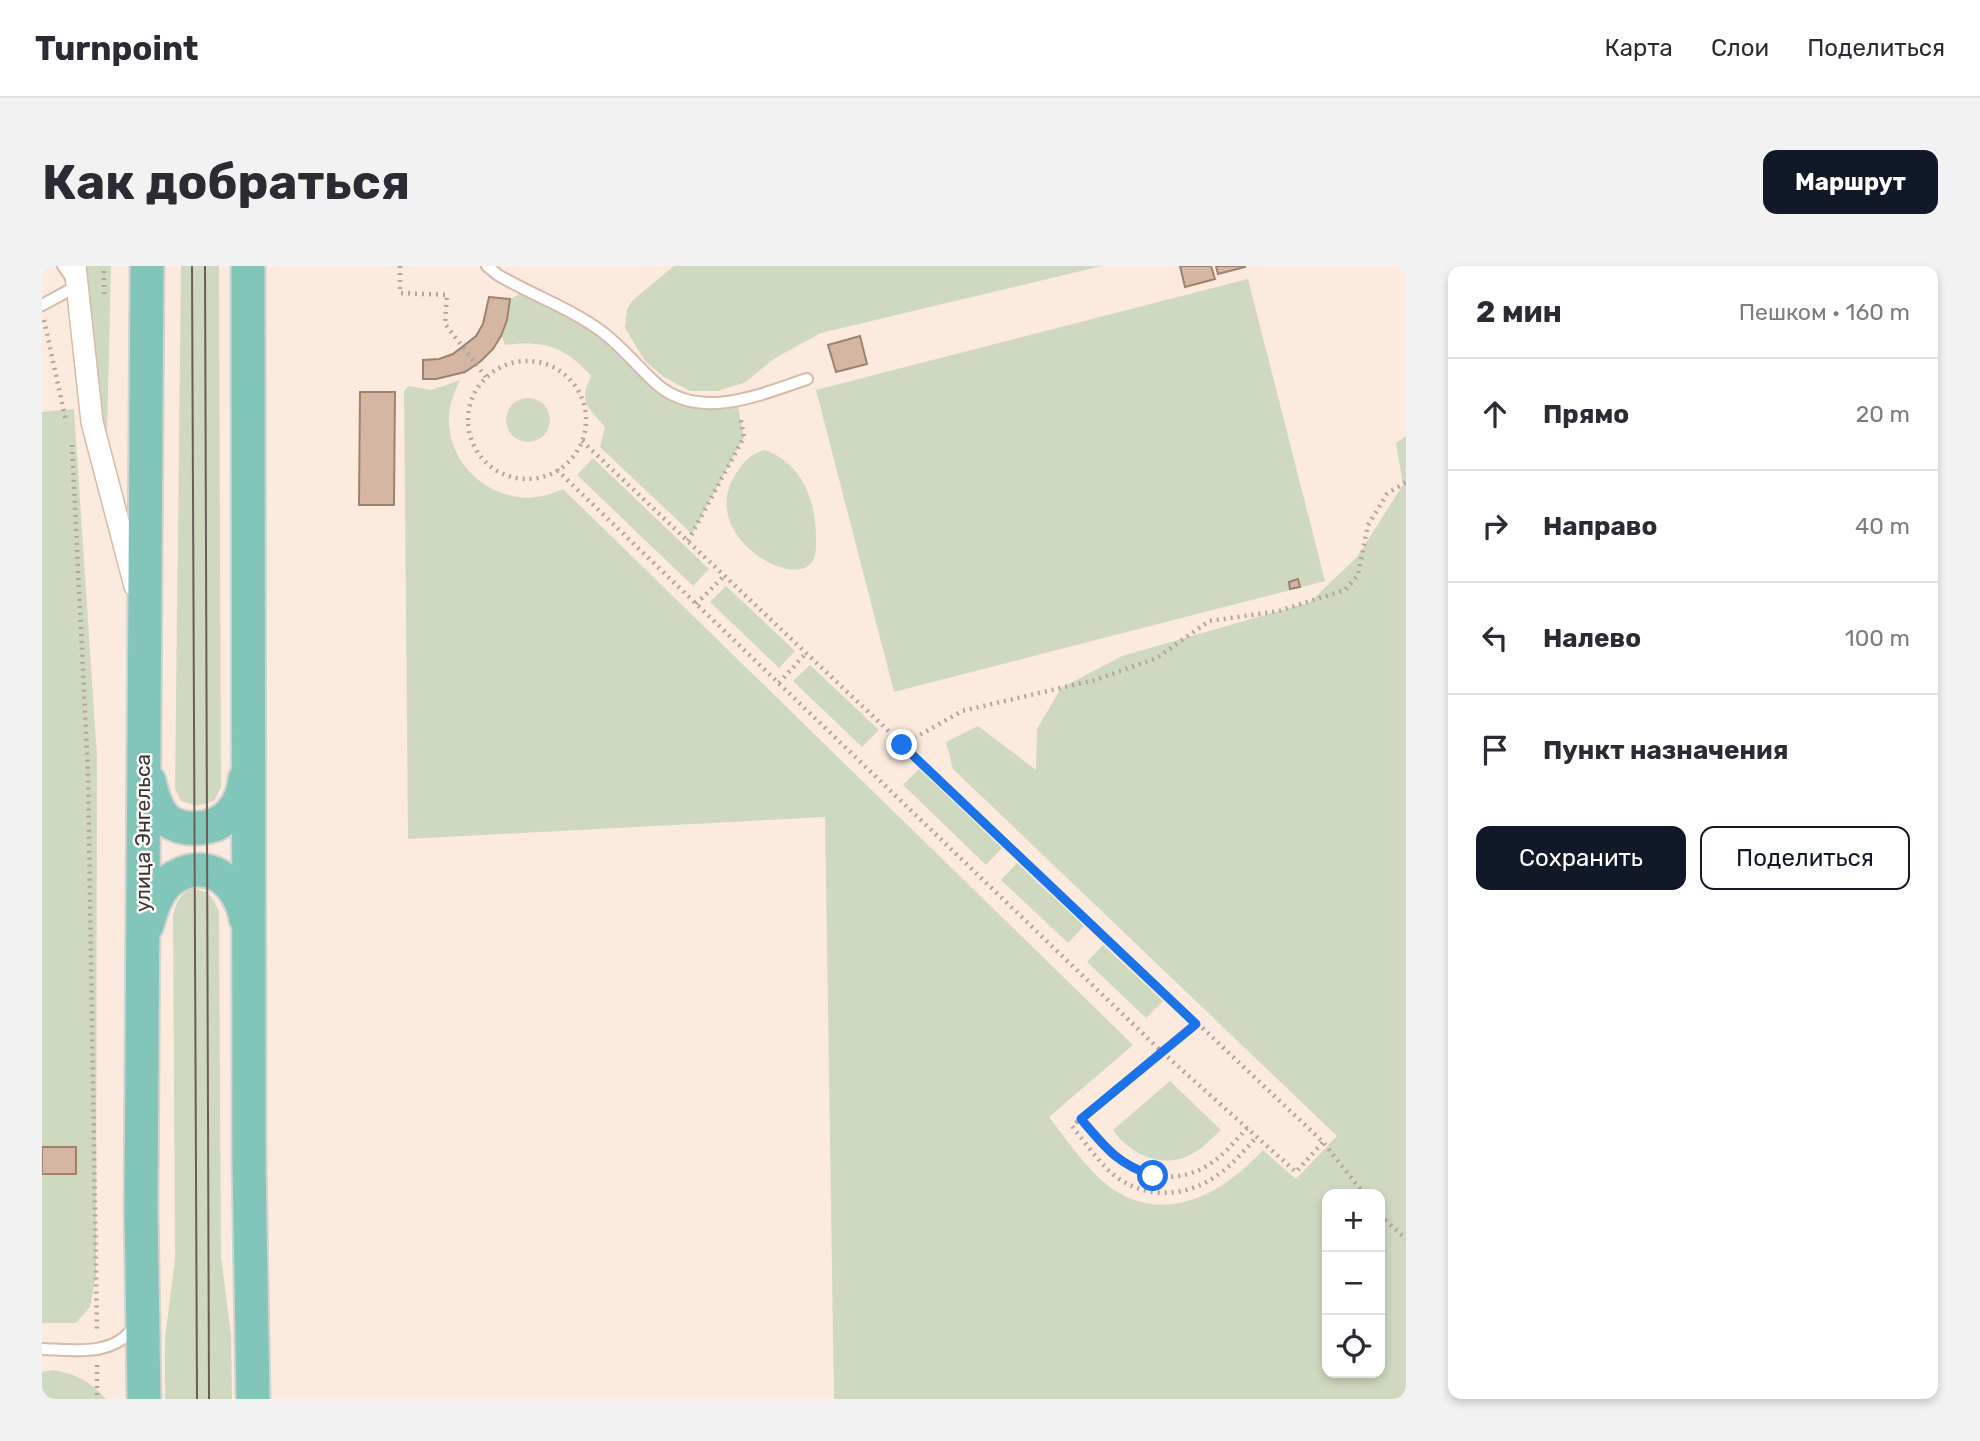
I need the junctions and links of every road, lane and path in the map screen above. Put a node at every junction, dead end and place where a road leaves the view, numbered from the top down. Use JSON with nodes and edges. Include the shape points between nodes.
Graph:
{"nodes":[{"id":1,"x":63,"y":266,"type":"edge"},
{"id":2,"x":147,"y":266,"type":"edge"},
{"id":3,"x":248,"y":266,"type":"edge"},
{"id":4,"x":400,"y":266,"type":"edge"},
{"id":5,"x":487,"y":266,"type":"edge"},
{"id":6,"x":76,"y":276,"type":"edge"},
{"id":7,"x":42,"y":305,"type":"edge"},
{"id":8,"x":42,"y":312,"type":"edge"},
{"id":9,"x":486,"y":377,"type":"junction"},
{"id":10,"x":807,"y":379,"type":"dead end"},
{"id":11,"x":739,"y":414,"type":"dead end"},
{"id":12,"x":71,"y":415,"type":"dead end"},
{"id":13,"x":72,"y":438,"type":"dead end"},
{"id":14,"x":582,"y":441,"type":"junction"},
{"id":15,"x":557,"y":470,"type":"junction"},
{"id":16,"x":1406,"y":482,"type":"edge"},
{"id":17,"x":688,"y":541,"type":"junction"},
{"id":18,"x":724,"y":576,"type":"junction"},
{"id":19,"x":696,"y":604,"type":"junction"},
{"id":20,"x":145,"y":621,"type":"junction"},
{"id":21,"x":806,"y":653,"type":"junction"},
{"id":22,"x":779,"y":684,"type":"junction"},
{"id":23,"x":144,"y":737,"type":"junction"},
{"id":24,"x":249,"y":739,"type":"junction"},
{"id":25,"x":902,"y":745,"type":"junction"},
{"id":26,"x":249,"y":949,"type":"junction"},
{"id":27,"x":142,"y":958,"type":"junction"},
{"id":28,"x":1196,"y":1024,"type":"junction"},
{"id":29,"x":1162,"y":1052,"type":"junction"},
{"id":30,"x":1081,"y":1119,"type":"junction"},
{"id":31,"x":1247,"y":1128,"type":"junction"},
{"id":32,"x":1257,"y":1136,"type":"junction"},
{"id":33,"x":1323,"y":1142,"type":"junction"},
{"id":34,"x":1360,"y":1189,"type":"edge"},
{"id":35,"x":1385,"y":1220,"type":"edge"},
{"id":36,"x":1406,"y":1240,"type":"edge"},
{"id":37,"x":142,"y":1311,"type":"junction"},
{"id":38,"x":42,"y":1349,"type":"edge"},
{"id":39,"x":97,"y":1350,"type":"junction"},
{"id":40,"x":97,"y":1399,"type":"edge"},
{"id":41,"x":144,"y":1399,"type":"edge"},
{"id":42,"x":253,"y":1399,"type":"edge"}],
"edges":[{"from":1,"to":6,"type":"lane"},
{"from":2,"to":20,"type":"main road","name":"улица Энгельса"},
{"from":3,"to":24,"type":"main road"},
{"from":4,"to":9,"type":"path","via":[[400,293],[447,295],[445,324]]},
{"from":5,"to":10,"type":"lane","via":[[602,331],[662,388],[678,397],[714,403],[737,401]]},
{"from":6,"to":7,"type":"lane"},
{"from":6,"to":20,"type":"street","via":[[92,422]]},
{"from":8,"to":12,"type":"path","via":[[70,426]]},
{"from":9,"to":14,"type":"path","via":[[519,361],[538,361],[556,368],[581,394],[586,412]]},
{"from":9,"to":15,"type":"path","via":[[468,410],[471,438],[485,461],[517,478],[535,479]]},
{"from":11,"to":17,"type":"path","via":[[744,437]]},
{"from":13,"to":39,"type":"path","via":[[88,773]]},
{"from":14,"to":15,"type":"path","via":[[568,463]]},
{"from":14,"to":17,"type":"path"},
{"from":15,"to":19,"type":"path"},
{"from":16,"to":25,"type":"path","via":[[1387,494],[1368,524],[1358,575],[1345,590],[1279,611],[1209,621],[1157,658],[1095,680],[962,710]]},
{"from":17,"to":18,"type":"path"},
{"from":18,"to":19,"type":"path"},
{"from":18,"to":21,"type":"path"},
{"from":19,"to":22,"type":"path"},
{"from":20,"to":23,"type":"main road","name":"улица Энгельса"},
{"from":21,"to":22,"type":"path"},
{"from":21,"to":25,"type":"path"},
{"from":22,"to":29,"type":"path"},
{"from":23,"to":24,"type":"main road","via":[[154,800],[165,819],[194,829],[225,821],[237,806]]},
{"from":23,"to":27,"type":"main road","name":"улица Энгельса"},
{"from":24,"to":26,"type":"main road"},
{"from":25,"to":28,"type":"path"},
{"from":26,"to":27,"type":"main road","via":[[245,915],[234,887],[221,875],[201,870],[168,882],[155,899]]},
{"from":26,"to":42,"type":"main road"},
{"from":27,"to":37,"type":"main road","name":"улица Энгельса"},
{"from":28,"to":29,"type":"path"},
{"from":28,"to":33,"type":"path"},
{"from":29,"to":30,"type":"path"},
{"from":29,"to":31,"type":"path"},
{"from":30,"to":31,"type":"path","via":[[1129,1168],[1153,1176],[1179,1177],[1203,1169]]},
{"from":30,"to":32,"type":"path","via":[[1072,1126],[1107,1169],[1128,1185],[1152,1193],[1177,1193],[1202,1185],[1224,1171]]},
{"from":31,"to":32,"type":"path"},
{"from":32,"to":33,"type":"path","via":[[1296,1172]]},
{"from":33,"to":34,"type":"path"},
{"from":35,"to":36,"type":"path"},
{"from":37,"to":39,"type":"lane","via":[[116,1344]]},
{"from":37,"to":41,"type":"main road","name":"улица Энгельса"},
{"from":38,"to":39,"type":"lane"},
{"from":39,"to":40,"type":"path"}]}
